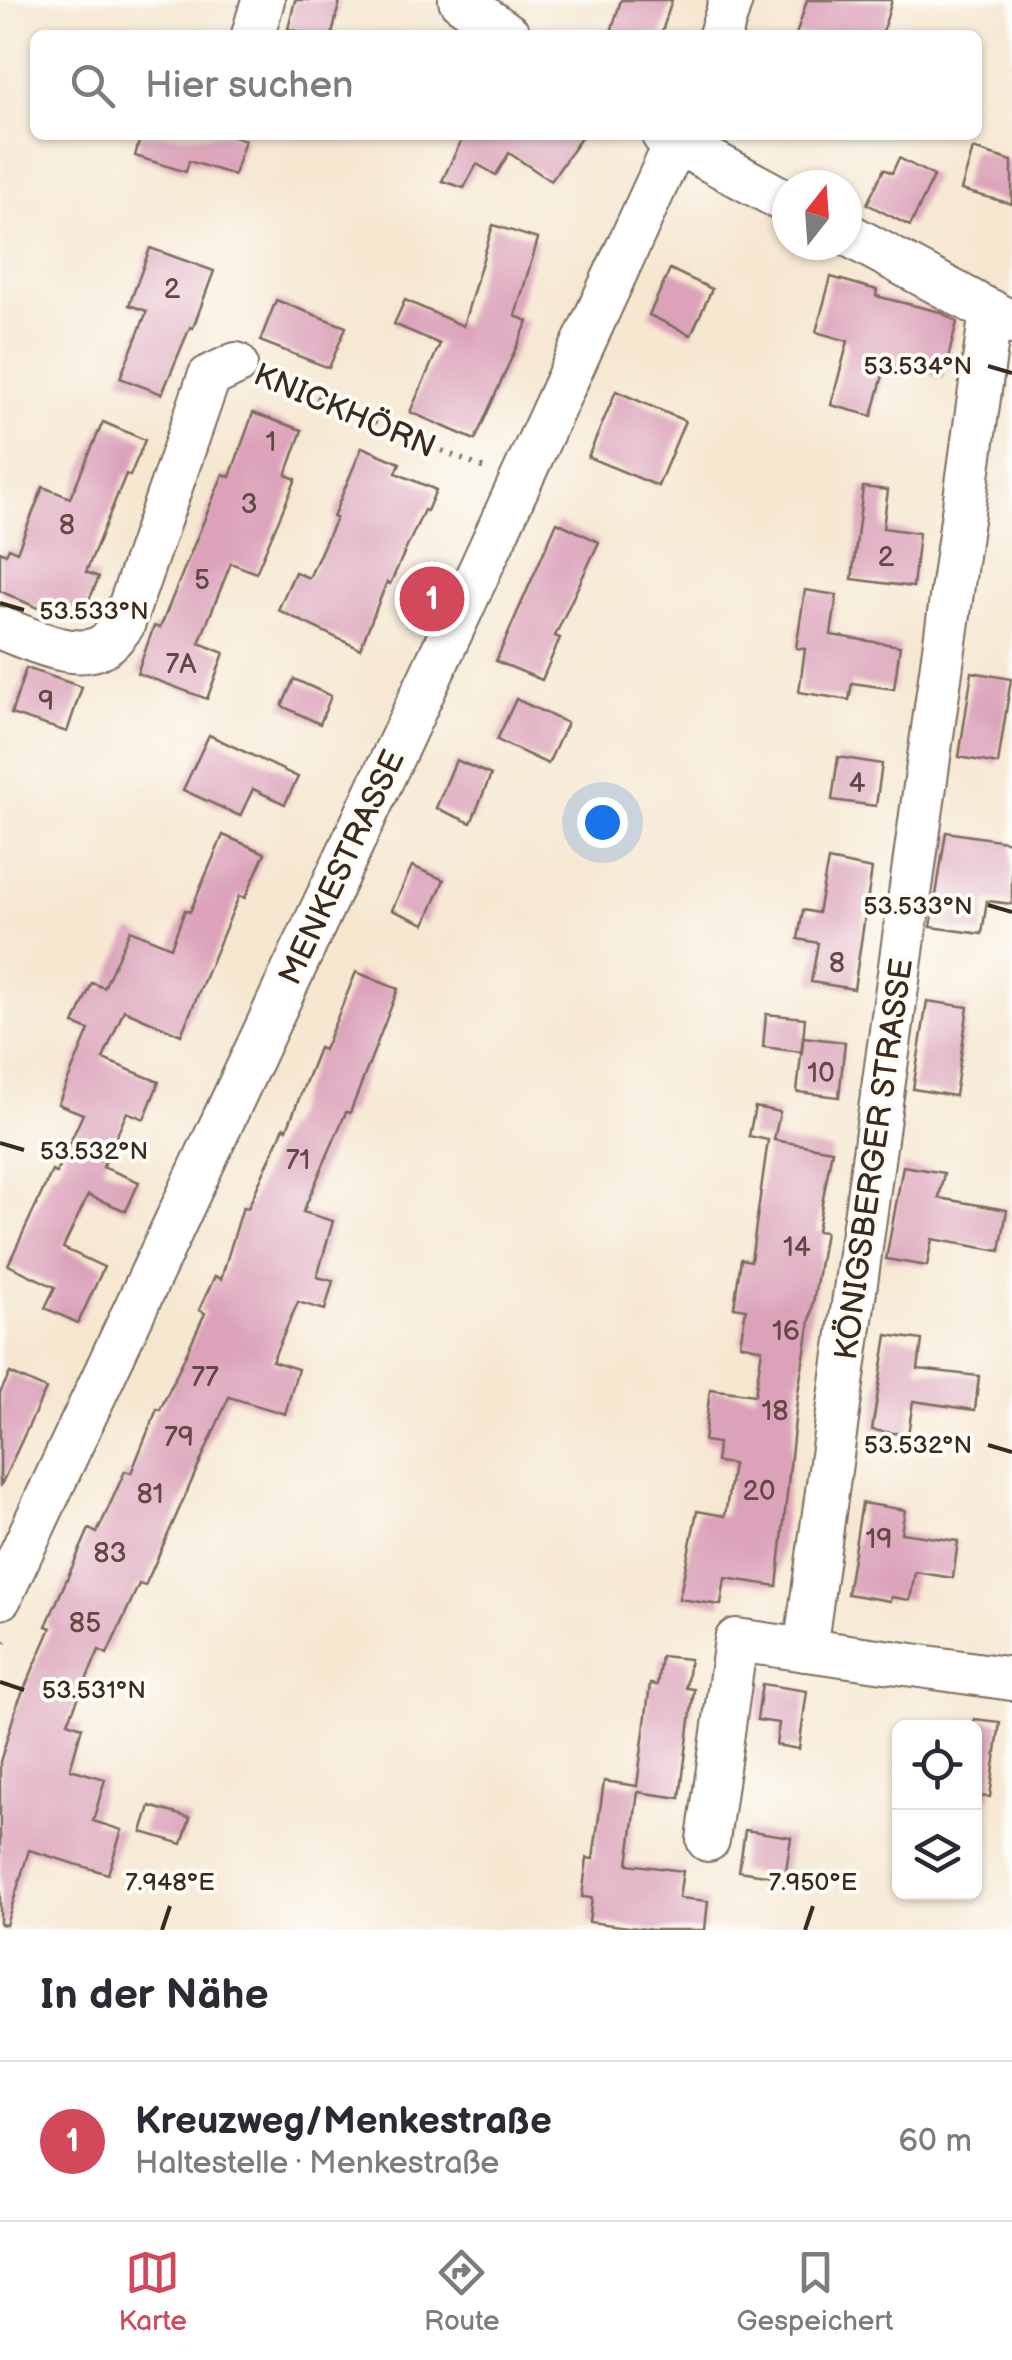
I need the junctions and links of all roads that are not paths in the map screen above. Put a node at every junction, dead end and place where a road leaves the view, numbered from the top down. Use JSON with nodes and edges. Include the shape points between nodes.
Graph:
{"nodes":[{"id":1,"x":263,"y":0,"type":"edge"},
{"id":2,"x":460,"y":0,"type":"edge"},
{"id":3,"x":731,"y":0,"type":"edge"},
{"id":4,"x":254,"y":30,"type":"edge"},
{"id":5,"x":503,"y":30,"type":"edge"},
{"id":6,"x":722,"y":30,"type":"edge"},
{"id":7,"x":672,"y":140,"type":"edge"},
{"id":8,"x":677,"y":140,"type":"edge"},
{"id":9,"x":772,"y":194,"type":"edge"},
{"id":10,"x":862,"y":242,"type":"edge"},
{"id":11,"x":1001,"y":317,"type":"edge"},
{"id":12,"x":236,"y":364,"type":"road end"},
{"id":13,"x":0,"y":628,"type":"edge"},
{"id":14,"x":0,"y":1598,"type":"edge"},
{"id":15,"x":804,"y":1650,"type":"junction"},
{"id":16,"x":1012,"y":1679,"type":"edge"},
{"id":17,"x":708,"y":1840,"type":"dead end"}],
"edges":[{"from":1,"to":4,"type":"street"},
{"from":2,"to":5,"type":"street"},
{"from":3,"to":6,"type":"street"},
{"from":7,"to":14,"type":"street","name":"MENKESTRASSE"},
{"from":8,"to":9,"type":"street"},
{"from":10,"to":11,"type":"street"},
{"from":11,"to":15,"type":"street","name":"KÖNIGSBERGER STRASSE"},
{"from":12,"to":13,"type":"street","name":"KNICKHÖRN","via":[[209,377],[123,626],[106,645],[85,652]]},
{"from":15,"to":16,"type":"street"},
{"from":15,"to":17,"type":"street","via":[[736,1640]]}]}
